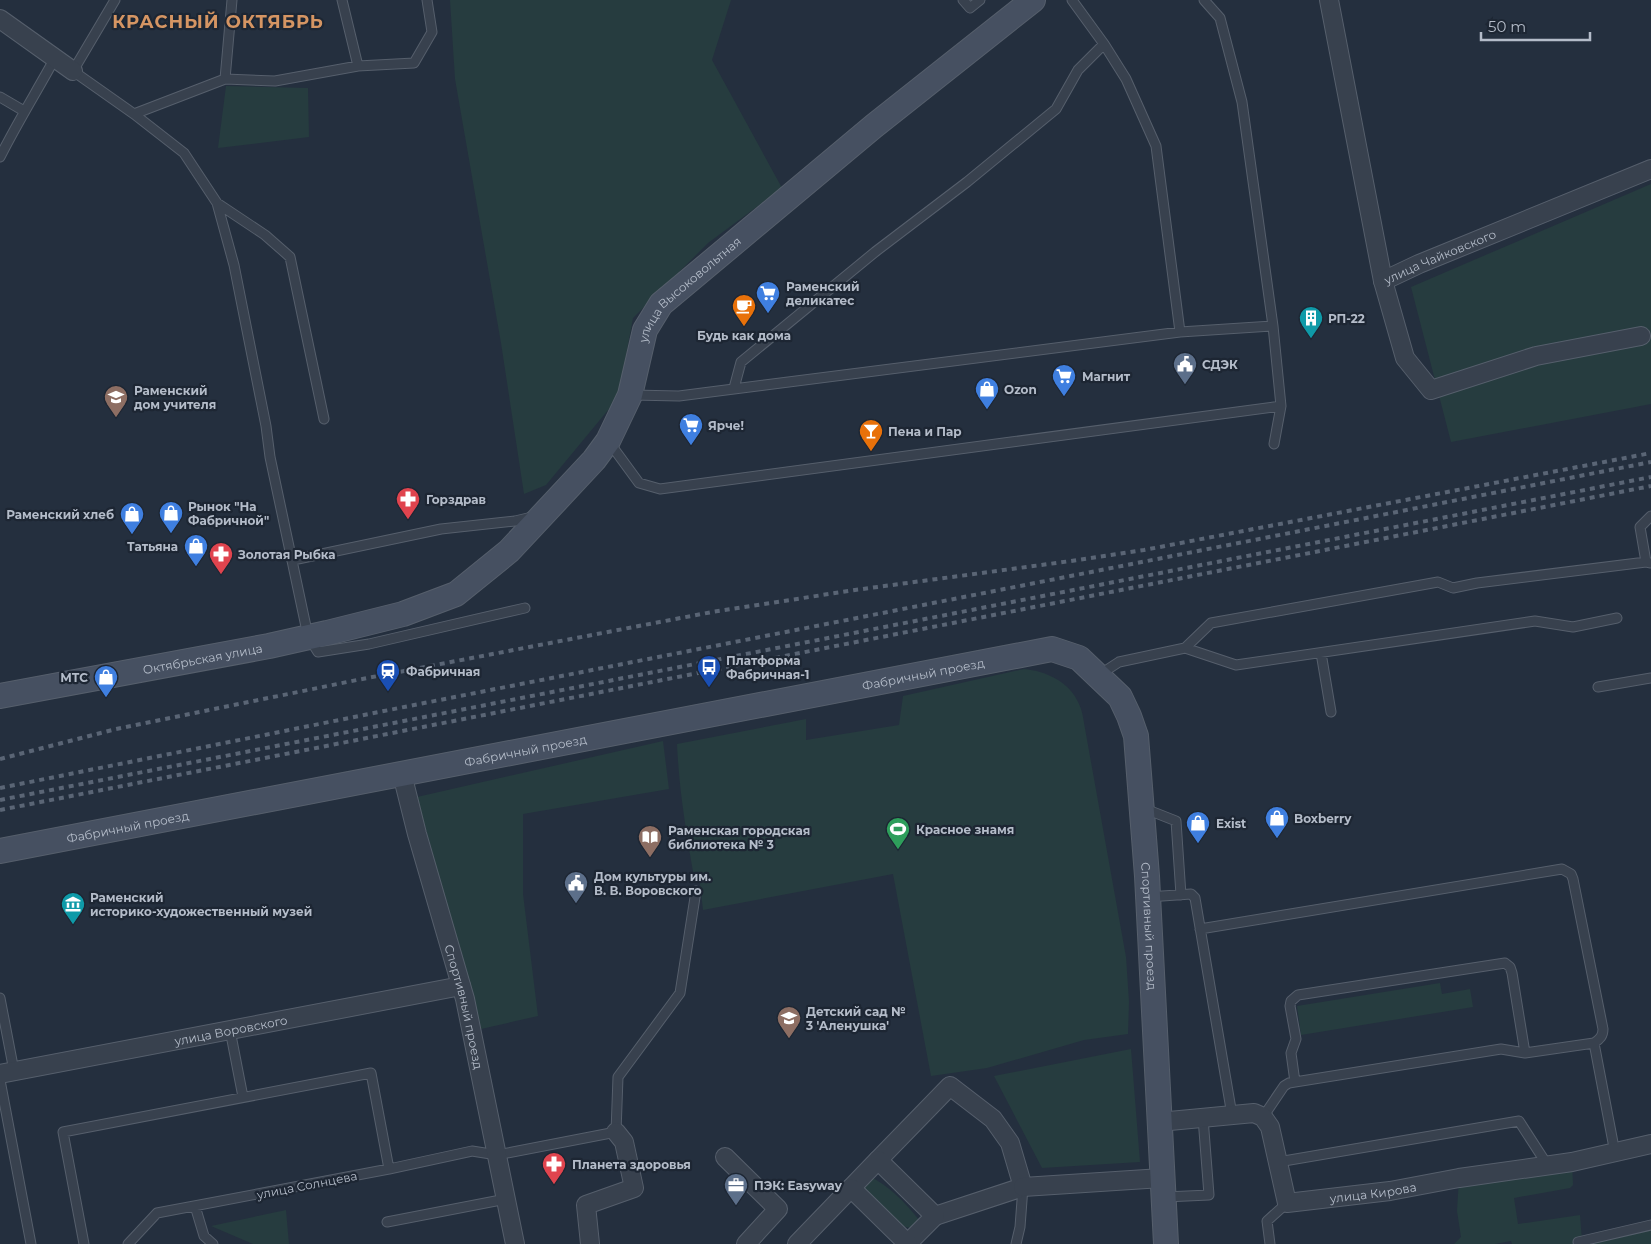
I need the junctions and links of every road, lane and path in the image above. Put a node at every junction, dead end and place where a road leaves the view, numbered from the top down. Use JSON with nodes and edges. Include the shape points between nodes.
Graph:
{"nodes":[{"id":1,"x":116,"y":0,"type":"edge"},
{"id":2,"x":232,"y":0,"type":"edge"},
{"id":3,"x":342,"y":0,"type":"edge"},
{"id":4,"x":427,"y":0,"type":"edge"},
{"id":5,"x":963,"y":0,"type":"edge"},
{"id":6,"x":980,"y":0,"type":"edge"},
{"id":7,"x":1033,"y":0,"type":"edge"},
{"id":8,"x":1072,"y":0,"type":"edge"},
{"id":9,"x":1204,"y":0,"type":"edge"},
{"id":10,"x":1329,"y":0,"type":"edge"},
{"id":11,"x":0,"y":19,"type":"edge"},
{"id":12,"x":1104,"y":44,"type":"junction"},
{"id":13,"x":55,"y":58,"type":"junction"},
{"id":14,"x":358,"y":66,"type":"junction"},
{"id":15,"x":73,"y":71,"type":"junction"},
{"id":16,"x":225,"y":79,"type":"junction"},
{"id":17,"x":0,"y":97,"type":"edge"},
{"id":18,"x":24,"y":111,"type":"junction"},
{"id":19,"x":134,"y":114,"type":"junction"},
{"id":20,"x":0,"y":157,"type":"edge"},
{"id":21,"x":1651,"y":169,"type":"edge"},
{"id":22,"x":217,"y":203,"type":"junction"},
{"id":23,"x":1383,"y":281,"type":"junction"},
{"id":24,"x":1273,"y":326,"type":"junction"},
{"id":25,"x":1180,"y":332,"type":"junction"},
{"id":26,"x":1642,"y":336,"type":"dead end"},
{"id":27,"x":734,"y":388,"type":"junction"},
{"id":28,"x":630,"y":395,"type":"junction"},
{"id":29,"x":1281,"y":406,"type":"junction"},
{"id":30,"x":324,"y":419,"type":"dead end"},
{"id":31,"x":608,"y":441,"type":"junction"},
{"id":32,"x":1274,"y":444,"type":"dead end"},
{"id":33,"x":545,"y":514,"type":"junction"},
{"id":34,"x":1651,"y":516,"type":"edge"},
{"id":35,"x":292,"y":560,"type":"junction"},
{"id":36,"x":1648,"y":563,"type":"edge"},
{"id":37,"x":525,"y":608,"type":"dead end"},
{"id":38,"x":403,"y":614,"type":"joint"},
{"id":39,"x":1617,"y":618,"type":"dead end"},
{"id":40,"x":308,"y":636,"type":"junction"},
{"id":41,"x":1186,"y":648,"type":"junction"},
{"id":42,"x":1052,"y":649,"type":"joint"},
{"id":43,"x":1321,"y":653,"type":"junction"},
{"id":44,"x":1098,"y":675,"type":"junction"},
{"id":45,"x":1651,"y":678,"type":"edge"},
{"id":46,"x":1598,"y":687,"type":"dead end"},
{"id":47,"x":0,"y":696,"type":"edge"},
{"id":48,"x":1331,"y":712,"type":"dead end"},
{"id":49,"x":402,"y":774,"type":"junction"},
{"id":50,"x":1141,"y":808,"type":"junction"},
{"id":51,"x":0,"y":851,"type":"edge"},
{"id":52,"x":696,"y":891,"type":"dead end"},
{"id":53,"x":1181,"y":895,"type":"junction"},
{"id":54,"x":1148,"y":897,"type":"junction"},
{"id":55,"x":1200,"y":929,"type":"junction"},
{"id":56,"x":462,"y":986,"type":"junction"},
{"id":57,"x":0,"y":998,"type":"edge"},
{"id":58,"x":230,"y":1030,"type":"junction"},
{"id":59,"x":1594,"y":1043,"type":"junction"},
{"id":60,"x":1525,"y":1053,"type":"junction"},
{"id":61,"x":5,"y":1075,"type":"edge"},
{"id":62,"x":1295,"y":1082,"type":"junction"},
{"id":63,"x":243,"y":1097,"type":"junction"},
{"id":64,"x":1232,"y":1115,"type":"junction"},
{"id":65,"x":1263,"y":1117,"type":"junction"},
{"id":66,"x":1203,"y":1118,"type":"junction"},
{"id":67,"x":1159,"y":1122,"type":"junction"},
{"id":68,"x":616,"y":1132,"type":"junction"},
{"id":69,"x":1651,"y":1144,"type":"edge"},
{"id":70,"x":1615,"y":1153,"type":"junction"},
{"id":71,"x":497,"y":1155,"type":"junction"},
{"id":72,"x":725,"y":1157,"type":"dead end"},
{"id":73,"x":878,"y":1160,"type":"junction"},
{"id":74,"x":1278,"y":1162,"type":"junction"},
{"id":75,"x":1548,"y":1166,"type":"junction"},
{"id":76,"x":389,"y":1169,"type":"junction"},
{"id":77,"x":1023,"y":1187,"type":"junction"},
{"id":78,"x":851,"y":1188,"type":"junction"},
{"id":79,"x":1162,"y":1188,"type":"junction"},
{"id":80,"x":506,"y":1199,"type":"junction"},
{"id":81,"x":1287,"y":1203,"type":"junction"},
{"id":82,"x":195,"y":1206,"type":"junction"},
{"id":83,"x":935,"y":1216,"type":"junction"},
{"id":84,"x":387,"y":1222,"type":"dead end"},
{"id":85,"x":1651,"y":1225,"type":"edge"},
{"id":86,"x":1578,"y":1242,"type":"dead end"},
{"id":87,"x":31,"y":1244,"type":"edge"},
{"id":88,"x":84,"y":1244,"type":"edge"},
{"id":89,"x":128,"y":1244,"type":"edge"},
{"id":90,"x":213,"y":1244,"type":"edge"},
{"id":91,"x":515,"y":1244,"type":"edge"},
{"id":92,"x":590,"y":1244,"type":"edge"},
{"id":93,"x":746,"y":1244,"type":"edge"},
{"id":94,"x":797,"y":1244,"type":"edge"},
{"id":95,"x":908,"y":1244,"type":"edge"},
{"id":96,"x":1016,"y":1244,"type":"edge"},
{"id":97,"x":1166,"y":1244,"type":"edge"},
{"id":98,"x":1270,"y":1244,"type":"edge"}],
"edges":[{"from":1,"to":15,"type":"lane"},
{"from":2,"to":16,"type":"lane"},
{"from":3,"to":14,"type":"lane"},
{"from":4,"to":14,"type":"lane","via":[[432,32],[414,63]]},
{"from":5,"to":6,"type":"lane","via":[[970,8]]},
{"from":7,"to":28,"type":"main road","name":"улица Высоковольтная","via":[[874,126],[661,304],[645,330]]},
{"from":8,"to":12,"type":"lane"},
{"from":9,"to":24,"type":"lane","via":[[1220,18],[1242,102]]},
{"from":10,"to":23,"type":"street","name":"улица Чайковского"},
{"from":11,"to":13,"type":"street"},
{"from":12,"to":25,"type":"lane","via":[[1126,79],[1156,146]]},
{"from":12,"to":27,"type":"lane","via":[[1078,70],[1056,109],[741,362]]},
{"from":13,"to":15,"type":"street"},
{"from":13,"to":18,"type":"lane"},
{"from":14,"to":16,"type":"lane","via":[[275,82]]},
{"from":15,"to":19,"type":"lane"},
{"from":16,"to":19,"type":"lane"},
{"from":17,"to":18,"type":"lane"},
{"from":18,"to":20,"type":"lane"},
{"from":19,"to":22,"type":"lane","via":[[184,153]]},
{"from":21,"to":23,"type":"street","name":"улица Чайковского"},
{"from":22,"to":30,"type":"lane","via":[[290,257]]},
{"from":22,"to":35,"type":"lane","via":[[234,265]]},
{"from":23,"to":26,"type":"street","via":[[1405,358],[1431,390],[1536,356]]},
{"from":24,"to":25,"type":"lane"},
{"from":24,"to":29,"type":"lane"},
{"from":25,"to":27,"type":"lane"},
{"from":27,"to":28,"type":"lane","via":[[679,396]]},
{"from":28,"to":31,"type":"main road","name":"улица Высоковольтная"},
{"from":29,"to":31,"type":"lane","via":[[660,488],[639,483]]},
{"from":29,"to":32,"type":"lane"},
{"from":31,"to":33,"type":"main road","name":"улица Высоковольтная"},
{"from":33,"to":35,"type":"lane","via":[[516,521],[441,529]]},
{"from":33,"to":38,"type":"main road","name":"улица Высоковольтная","via":[[509,551],[456,594]]},
{"from":34,"to":36,"type":"lane","via":[[1640,527]]},
{"from":35,"to":40,"type":"lane"},
{"from":36,"to":41,"type":"lane","via":[[1453,588],[1438,582],[1211,623]]},
{"from":37,"to":40,"type":"lane","via":[[338,650],[318,652]]},
{"from":38,"to":40,"type":"main road","name":"Октябрьская улица"},
{"from":39,"to":43,"type":"lane","via":[[1573,627],[1535,621]]},
{"from":40,"to":47,"type":"main road","name":"Октябрьская улица"},
{"from":41,"to":43,"type":"lane","via":[[1236,666]]},
{"from":41,"to":44,"type":"lane","via":[[1119,662]]},
{"from":42,"to":44,"type":"main road","name":"Спортивный проезд","via":[[1079,658]]},
{"from":42,"to":49,"type":"main road","name":"Фабричный проезд"},
{"from":43,"to":48,"type":"lane"},
{"from":44,"to":50,"type":"main road","name":"Спортивный проезд","via":[[1120,697],[1132,722],[1136,736]]},
{"from":45,"to":46,"type":"lane"},
{"from":49,"to":51,"type":"main road","name":"Фабричный проезд"},
{"from":49,"to":56,"type":"street","name":"Спортивный проезд"},
{"from":50,"to":53,"type":"lane","via":[[1176,821]]},
{"from":50,"to":54,"type":"main road","name":"Спортивный проезд"},
{"from":52,"to":68,"type":"lane","via":[[680,993],[618,1077]]},
{"from":53,"to":54,"type":"lane"},
{"from":53,"to":55,"type":"lane","via":[[1194,896]]},
{"from":54,"to":67,"type":"main road","name":"Спортивный проезд"},
{"from":55,"to":59,"type":"lane","via":[[1562,868],[1573,879],[1603,1029],[1603,1034]]},
{"from":55,"to":64,"type":"lane"},
{"from":56,"to":58,"type":"street","name":"улица Воровского"},
{"from":56,"to":71,"type":"street","name":"Спортивный проезд"},
{"from":57,"to":61,"type":"lane"},
{"from":58,"to":61,"type":"street","name":"улица Воровского"},
{"from":58,"to":63,"type":"lane"},
{"from":59,"to":60,"type":"lane"},
{"from":59,"to":70,"type":"lane"},
{"from":60,"to":62,"type":"lane","via":[[1502,1049]]},
{"from":60,"to":62,"type":"lane","via":[[1512,972],[1505,963],[1498,963],[1294,997],[1290,1006],[1296,1039],[1291,1053]]},
{"from":61,"to":87,"type":"lane"},
{"from":62,"to":65,"type":"lane","via":[[1286,1084]]},
{"from":63,"to":76,"type":"lane","via":[[371,1073]]},
{"from":63,"to":88,"type":"lane","via":[[63,1132]]},
{"from":64,"to":65,"type":"street","via":[[1254,1113]]},
{"from":64,"to":66,"type":"street"},
{"from":65,"to":74,"type":"street","via":[[1270,1127]]},
{"from":66,"to":67,"type":"street"},
{"from":66,"to":79,"type":"lane","via":[[1209,1196]]},
{"from":67,"to":79,"type":"main road","name":"Спортивный проезд"},
{"from":68,"to":71,"type":"lane"},
{"from":68,"to":92,"type":"street","via":[[624,1142],[634,1188],[586,1205]]},
{"from":69,"to":70,"type":"street","name":"улица Кирова"},
{"from":70,"to":75,"type":"street","name":"улица Кирова"},
{"from":71,"to":76,"type":"lane","name":"улица Солнцева","via":[[472,1151]]},
{"from":71,"to":80,"type":"street","name":"Спортивный проезд"},
{"from":72,"to":93,"type":"street","via":[[778,1209]]},
{"from":73,"to":77,"type":"street","via":[[950,1086],[993,1119],[1010,1142]]},
{"from":73,"to":78,"type":"street"},
{"from":73,"to":83,"type":"street"},
{"from":74,"to":75,"type":"lane","via":[[1519,1121]]},
{"from":74,"to":81,"type":"street"},
{"from":75,"to":81,"type":"street","name":"улица Кирова","via":[[1390,1191]]},
{"from":76,"to":82,"type":"lane","name":"улица Солнцева"},
{"from":77,"to":79,"type":"street"},
{"from":77,"to":83,"type":"street"},
{"from":77,"to":96,"type":"lane"},
{"from":78,"to":94,"type":"street"},
{"from":78,"to":95,"type":"street"},
{"from":79,"to":97,"type":"main road","name":"Спортивный проезд"},
{"from":80,"to":84,"type":"lane"},
{"from":80,"to":91,"type":"street","name":"Спортивный проезд"},
{"from":81,"to":98,"type":"lane","via":[[1267,1221]]},
{"from":82,"to":89,"type":"lane","name":"улица Солнцева","via":[[157,1214]]},
{"from":82,"to":90,"type":"lane","via":[[204,1236]]},
{"from":83,"to":95,"type":"street"},
{"from":85,"to":86,"type":"lane"}]}
